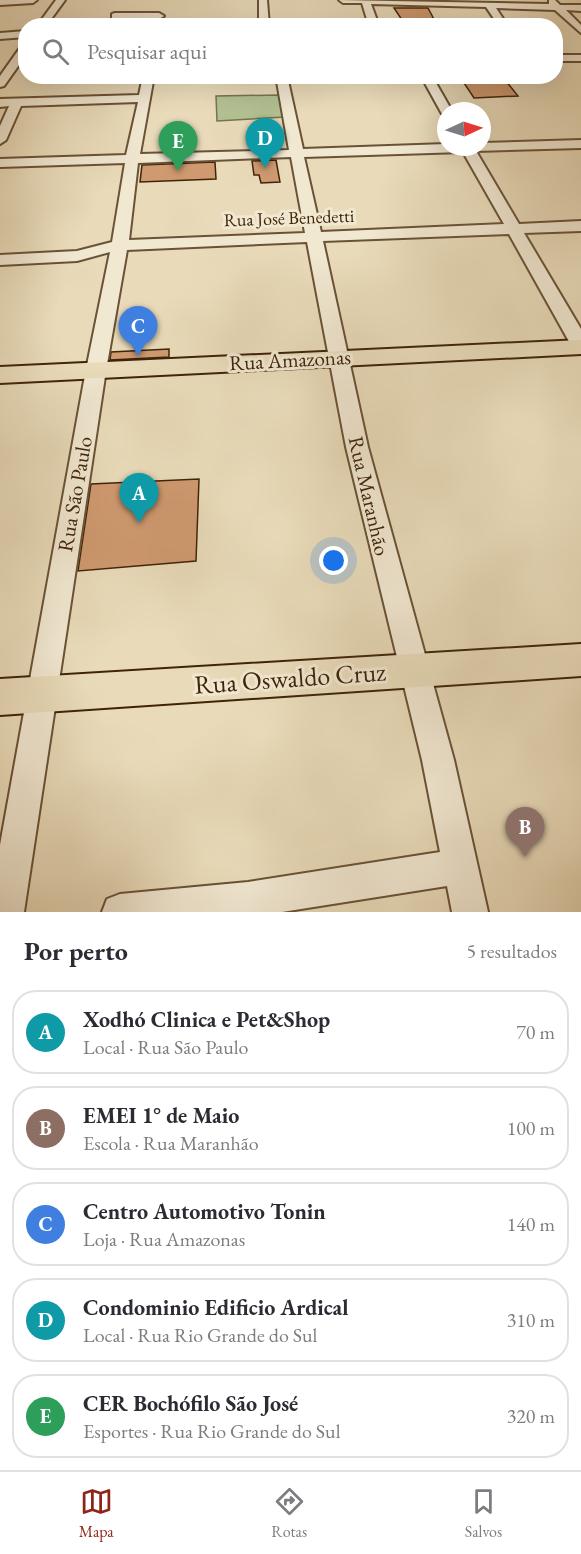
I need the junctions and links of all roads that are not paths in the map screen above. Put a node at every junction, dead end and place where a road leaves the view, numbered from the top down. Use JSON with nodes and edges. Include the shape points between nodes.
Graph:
{"nodes":[{"id":1,"x":33,"y":0,"type":"edge"},
{"id":2,"x":61,"y":0,"type":"edge"},
{"id":3,"x":262,"y":0,"type":"edge"},
{"id":4,"x":343,"y":0,"type":"edge"},
{"id":5,"x":366,"y":1,"type":"edge"},
{"id":6,"x":401,"y":1,"type":"edge"},
{"id":7,"x":0,"y":2,"type":"edge"},
{"id":8,"x":467,"y":2,"type":"edge"},
{"id":9,"x":553,"y":4,"type":"edge"},
{"id":10,"x":489,"y":5,"type":"junction"},
{"id":11,"x":581,"y":8,"type":"edge"},
{"id":12,"x":115,"y":16,"type":"dead end"},
{"id":13,"x":160,"y":17,"type":"edge"},
{"id":14,"x":47,"y":18,"type":"edge"},
{"id":15,"x":263,"y":18,"type":"edge"},
{"id":16,"x":371,"y":18,"type":"edge"},
{"id":17,"x":498,"y":18,"type":"edge"},
{"id":18,"x":581,"y":30,"type":"edge"},
{"id":19,"x":18,"y":35,"type":"edge"},
{"id":20,"x":0,"y":36,"type":"edge"},
{"id":21,"x":18,"y":56,"type":"edge"},
{"id":22,"x":563,"y":58,"type":"edge"},
{"id":23,"x":581,"y":58,"type":"edge"},
{"id":24,"x":4,"y":71,"type":"edge"},
{"id":25,"x":0,"y":84,"type":"edge"},
{"id":26,"x":148,"y":84,"type":"edge"},
{"id":27,"x":283,"y":84,"type":"edge"},
{"id":28,"x":431,"y":84,"type":"edge"},
{"id":29,"x":145,"y":98,"type":"junction"},
{"id":30,"x":441,"y":102,"type":"edge"},
{"id":31,"x":0,"y":103,"type":"edge"},
{"id":32,"x":16,"y":103,"type":"junction"},
{"id":33,"x":0,"y":140,"type":"edge"},
{"id":34,"x":581,"y":144,"type":"edge"},
{"id":35,"x":491,"y":146,"type":"edge"},
{"id":36,"x":437,"y":148,"type":"edge"},
{"id":37,"x":297,"y":153,"type":"junction"},
{"id":38,"x":472,"y":156,"type":"edge"},
{"id":39,"x":132,"y":160,"type":"junction"},
{"id":40,"x":0,"y":163,"type":"edge"},
{"id":41,"x":581,"y":226,"type":"edge"},
{"id":42,"x":515,"y":229,"type":"junction"},
{"id":43,"x":315,"y":237,"type":"junction"},
{"id":44,"x":120,"y":245,"type":"junction"},
{"id":45,"x":77,"y":256,"type":"junction"},
{"id":46,"x":0,"y":260,"type":"edge"},
{"id":47,"x":115,"y":272,"type":"junction"},
{"id":48,"x":581,"y":346,"type":"edge"},
{"id":49,"x":340,"y":358,"type":"junction"},
{"id":50,"x":96,"y":370,"type":"junction"},
{"id":51,"x":0,"y":375,"type":"edge"},
{"id":52,"x":581,"y":660,"type":"edge"},
{"id":53,"x":413,"y":670,"type":"junction"},
{"id":54,"x":41,"y":694,"type":"junction"},
{"id":55,"x":0,"y":698,"type":"edge"},
{"id":56,"x":461,"y":867,"type":"junction"},
{"id":57,"x":6,"y":912,"type":"edge"},
{"id":58,"x":120,"y":912,"type":"edge"},
{"id":59,"x":470,"y":912,"type":"edge"}],
"edges":[{"from":1,"to":7,"type":"street"},
{"from":2,"to":14,"type":"street"},
{"from":3,"to":15,"type":"street"},
{"from":4,"to":5,"type":"street"},
{"from":5,"to":6,"type":"street"},
{"from":5,"to":16,"type":"street"},
{"from":6,"to":8,"type":"street"},
{"from":8,"to":10,"type":"street"},
{"from":9,"to":10,"type":"street"},
{"from":9,"to":11,"type":"street"},
{"from":9,"to":18,"type":"street"},
{"from":10,"to":17,"type":"street"},
{"from":12,"to":13,"type":"street"},
{"from":19,"to":20,"type":"street"},
{"from":21,"to":24,"type":"street"},
{"from":22,"to":23,"type":"street"},
{"from":24,"to":25,"type":"street"},
{"from":26,"to":29,"type":"street","name":"Rua São Paulo"},
{"from":27,"to":37,"type":"street","name":"Rua Maranhão"},
{"from":28,"to":30,"type":"street"},
{"from":29,"to":32,"type":"street"},
{"from":29,"to":39,"type":"street","name":"Rua São Paulo"},
{"from":31,"to":32,"type":"street"},
{"from":32,"to":33,"type":"street"},
{"from":34,"to":35,"type":"street"},
{"from":36,"to":37,"type":"street"},
{"from":37,"to":39,"type":"street"},
{"from":37,"to":43,"type":"street","name":"Rua Maranhão"},
{"from":38,"to":42,"type":"street"},
{"from":39,"to":40,"type":"street"},
{"from":39,"to":44,"type":"street","name":"Rua São Paulo"},
{"from":41,"to":42,"type":"street","name":"Rua José Benedetti"},
{"from":42,"to":43,"type":"street","name":"Rua José Benedetti"},
{"from":42,"to":48,"type":"street"},
{"from":43,"to":44,"type":"street","name":"Rua José Benedetti"},
{"from":43,"to":49,"type":"street","name":"Rua Maranhão"},
{"from":44,"to":45,"type":"street","name":"Rua José Benedetti"},
{"from":44,"to":47,"type":"street","name":"Rua São Paulo"},
{"from":45,"to":46,"type":"street","name":"Rua José Benedetti"},
{"from":45,"to":47,"type":"street","via":[[100,261]]},
{"from":47,"to":50,"type":"street","name":"Rua São Paulo"},
{"from":48,"to":49,"type":"main road","name":"Rua Amazonas"},
{"from":49,"to":50,"type":"main road","name":"Rua Amazonas"},
{"from":49,"to":53,"type":"street","name":"Rua Maranhão","via":[[357,447]]},
{"from":50,"to":51,"type":"main road","name":"Rua Amazonas"},
{"from":50,"to":54,"type":"street","name":"Rua São Paulo"},
{"from":52,"to":53,"type":"main road","name":"Rua Oswaldo Cruz"},
{"from":53,"to":54,"type":"main road","name":"Rua Oswaldo Cruz"},
{"from":53,"to":56,"type":"street","name":"Rua Maranhão"},
{"from":54,"to":55,"type":"main road","name":"Rua Oswaldo Cruz"},
{"from":54,"to":57,"type":"street","name":"Rua São Paulo"},
{"from":56,"to":58,"type":"street","via":[[248,900]]},
{"from":56,"to":59,"type":"street","name":"Rua Maranhão"}]}
